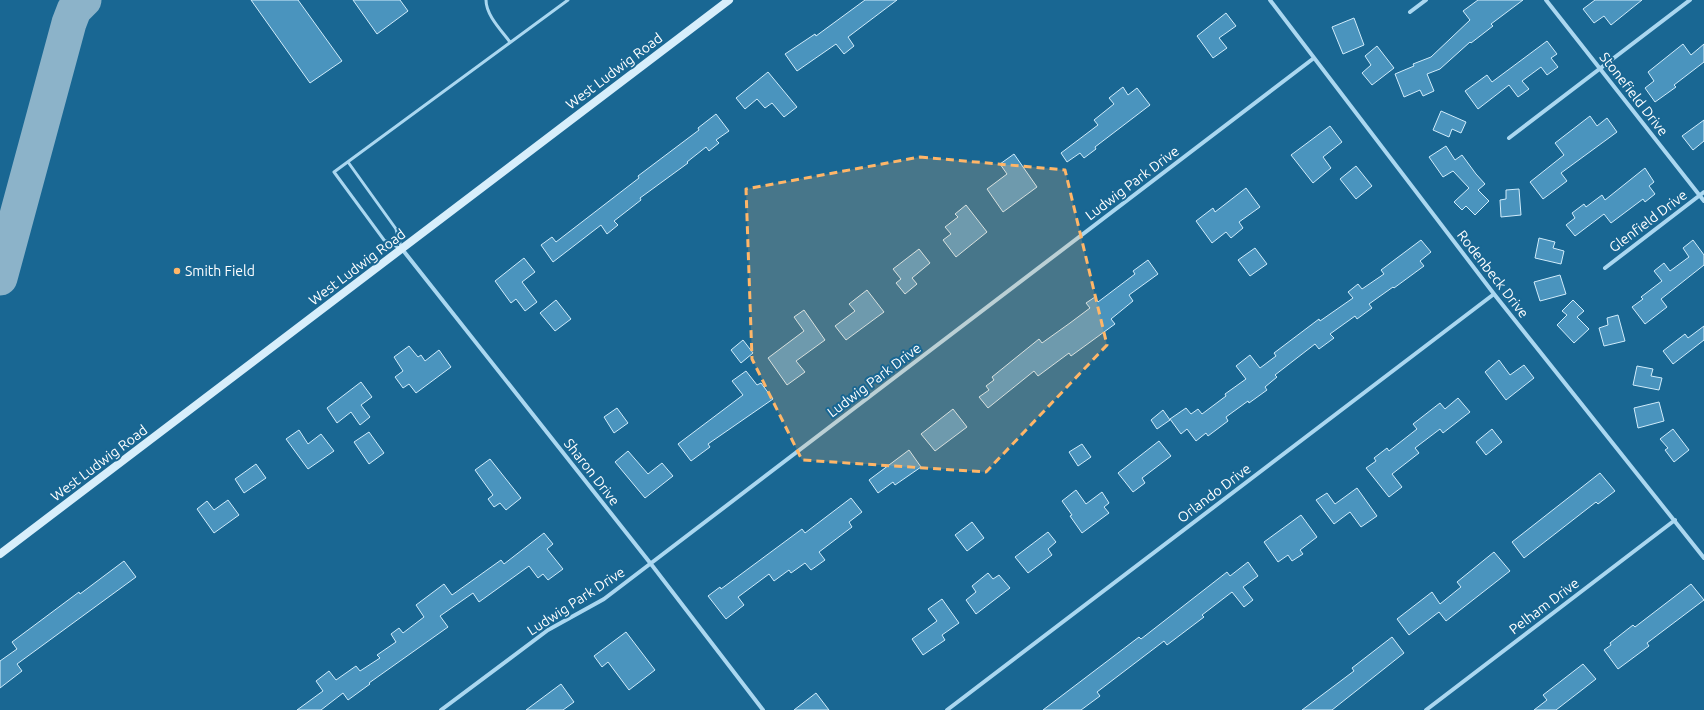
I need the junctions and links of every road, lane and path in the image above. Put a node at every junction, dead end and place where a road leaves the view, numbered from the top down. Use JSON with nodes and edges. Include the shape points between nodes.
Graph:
{"nodes":[{"id":1,"x":486,"y":0,"type":"edge"},
{"id":2,"x":568,"y":0,"type":"edge"},
{"id":3,"x":729,"y":0,"type":"edge"},
{"id":4,"x":1270,"y":0,"type":"edge"},
{"id":5,"x":1426,"y":0,"type":"edge"},
{"id":6,"x":1546,"y":0,"type":"edge"},
{"id":7,"x":1690,"y":0,"type":"edge"},
{"id":8,"x":1410,"y":12,"type":"dead end"},
{"id":9,"x":510,"y":42,"type":"junction"},
{"id":10,"x":1314,"y":58,"type":"junction"},
{"id":11,"x":1600,"y":69,"type":"junction"},
{"id":12,"x":1509,"y":138,"type":"dead end"},
{"id":13,"x":348,"y":162,"type":"junction"},
{"id":14,"x":1702,"y":194,"type":"edge"},
{"id":15,"x":1704,"y":201,"type":"edge"},
{"id":16,"x":402,"y":249,"type":"junction"},
{"id":17,"x":1605,"y":268,"type":"dead end"},
{"id":18,"x":1494,"y":294,"type":"junction"},
{"id":19,"x":1676,"y":520,"type":"junction"},
{"id":20,"x":0,"y":554,"type":"edge"},
{"id":21,"x":1704,"y":558,"type":"edge"},
{"id":22,"x":651,"y":564,"type":"junction"},
{"id":23,"x":441,"y":710,"type":"edge"},
{"id":24,"x":763,"y":710,"type":"edge"},
{"id":25,"x":947,"y":710,"type":"edge"},
{"id":26,"x":1426,"y":710,"type":"edge"}],
"edges":[{"from":1,"to":9,"type":"lane","via":[[486,6]]},
{"from":2,"to":9,"type":"lane"},
{"from":3,"to":16,"type":"main road","name":"West Ludwig Road"},
{"from":4,"to":10,"type":"street","name":"Rodenbeck Drive"},
{"from":5,"to":8,"type":"street"},
{"from":6,"to":11,"type":"street","name":"Stonefield Drive"},
{"from":7,"to":11,"type":"street"},
{"from":9,"to":13,"type":"lane"},
{"from":10,"to":18,"type":"street","name":"Rodenbeck Drive"},
{"from":10,"to":22,"type":"street","name":"Ludwig Park Drive"},
{"from":11,"to":12,"type":"street"},
{"from":11,"to":14,"type":"street","name":"Stonefield Drive"},
{"from":13,"to":16,"type":"lane","via":[[396,229]]},
{"from":13,"to":16,"type":"lane","via":[[334,172],[384,240]]},
{"from":14,"to":15,"type":"street","name":"Stonefield Drive"},
{"from":14,"to":17,"type":"street","name":"Glenfield Drive"},
{"from":16,"to":20,"type":"main road","name":"West Ludwig Road"},
{"from":16,"to":22,"type":"street","name":"Sharon Drive"},
{"from":18,"to":19,"type":"street","name":"Rodenbeck Drive"},
{"from":18,"to":25,"type":"street","name":"Orlando Drive"},
{"from":19,"to":21,"type":"street","name":"Rodenbeck Drive"},
{"from":19,"to":26,"type":"street","name":"Pelham Drive"},
{"from":22,"to":23,"type":"street","name":"Ludwig Park Drive","via":[[604,599],[548,630]]},
{"from":22,"to":24,"type":"street","name":"Sharon Drive"}]}
